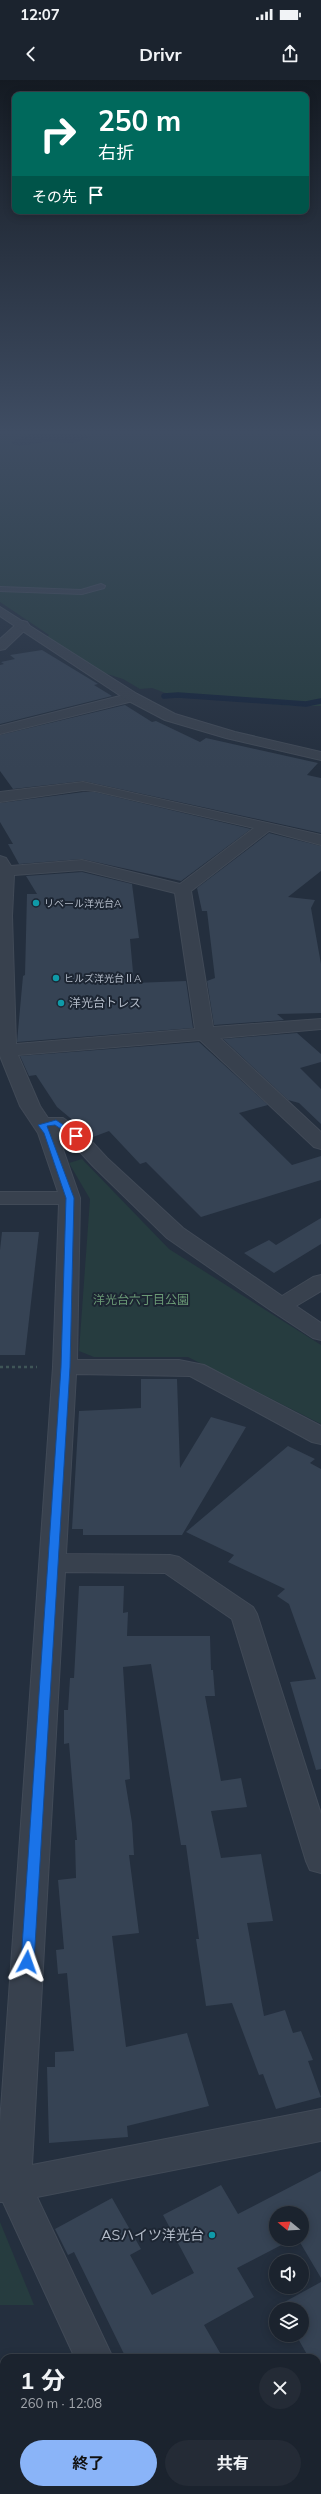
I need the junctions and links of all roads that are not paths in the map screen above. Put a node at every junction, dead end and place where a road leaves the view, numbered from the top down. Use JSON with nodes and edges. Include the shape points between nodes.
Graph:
{"nodes":[{"id":1,"x":101,"y":586,"type":"dead end"},
{"id":2,"x":0,"y":589,"type":"edge"},
{"id":3,"x":0,"y":611,"type":"edge"},
{"id":4,"x":23,"y":626,"type":"junction"},
{"id":5,"x":0,"y":646,"type":"edge"},
{"id":6,"x":132,"y":697,"type":"junction"},
{"id":7,"x":0,"y":730,"type":"edge"},
{"id":8,"x":321,"y":756,"type":"edge"},
{"id":9,"x":0,"y":797,"type":"edge"},
{"id":10,"x":266,"y":826,"type":"junction"},
{"id":11,"x":321,"y":840,"type":"edge"},
{"id":12,"x":3,"y":866,"type":"edge"},
{"id":13,"x":183,"y":890,"type":"junction"},
{"id":14,"x":321,"y":1024,"type":"edge"},
{"id":15,"x":205,"y":1034,"type":"junction"},
{"id":16,"x":7,"y":1050,"type":"junction"},
{"id":17,"x":42,"y":1125,"type":"junction"},
{"id":18,"x":321,"y":1143,"type":"edge"},
{"id":19,"x":0,"y":1198,"type":"edge"},
{"id":20,"x":70,"y":1198,"type":"junction"},
{"id":21,"x":321,"y":1282,"type":"edge"},
{"id":22,"x":280,"y":1306,"type":"junction"},
{"id":23,"x":321,"y":1333,"type":"edge"},
{"id":24,"x":65,"y":1367,"type":"junction"},
{"id":25,"x":321,"y":1436,"type":"edge"},
{"id":26,"x":53,"y":1563,"type":"junction"},
{"id":27,"x":321,"y":1861,"type":"edge"},
{"id":28,"x":321,"y":2125,"type":"edge"},
{"id":29,"x":7,"y":2185,"type":"edge"},
{"id":30,"x":92,"y":2354,"type":"edge"}],
"edges":[{"from":1,"to":2,"type":"lane","via":[[82,592]]},
{"from":3,"to":4,"type":"street"},
{"from":4,"to":5,"type":"street"},
{"from":4,"to":6,"type":"street"},
{"from":6,"to":7,"type":"street"},
{"from":6,"to":8,"type":"street","via":[[170,717],[196,726]]},
{"from":9,"to":10,"type":"street","via":[[83,786],[95,787]]},
{"from":10,"to":11,"type":"street"},
{"from":10,"to":13,"type":"street"},
{"from":12,"to":13,"type":"street","via":[[82,865]]},
{"from":12,"to":16,"type":"street"},
{"from":13,"to":15,"type":"street"},
{"from":14,"to":15,"type":"street"},
{"from":15,"to":16,"type":"street"},
{"from":15,"to":18,"type":"street"},
{"from":16,"to":17,"type":"street","via":[[30,1106]]},
{"from":17,"to":20,"type":"street","via":[[48,1133]]},
{"from":17,"to":22,"type":"street","via":[[56,1122],[76,1136],[176,1233]]},
{"from":19,"to":20,"type":"street"},
{"from":20,"to":24,"type":"street"},
{"from":21,"to":22,"type":"street"},
{"from":22,"to":23,"type":"street"},
{"from":24,"to":25,"type":"street","via":[[179,1367],[196,1370]]},
{"from":24,"to":26,"type":"street"},
{"from":26,"to":27,"type":"street","via":[[170,1564],[244,1614]]},
{"from":26,"to":29,"type":"street"},
{"from":28,"to":29,"type":"street"},
{"from":29,"to":30,"type":"street"}]}
